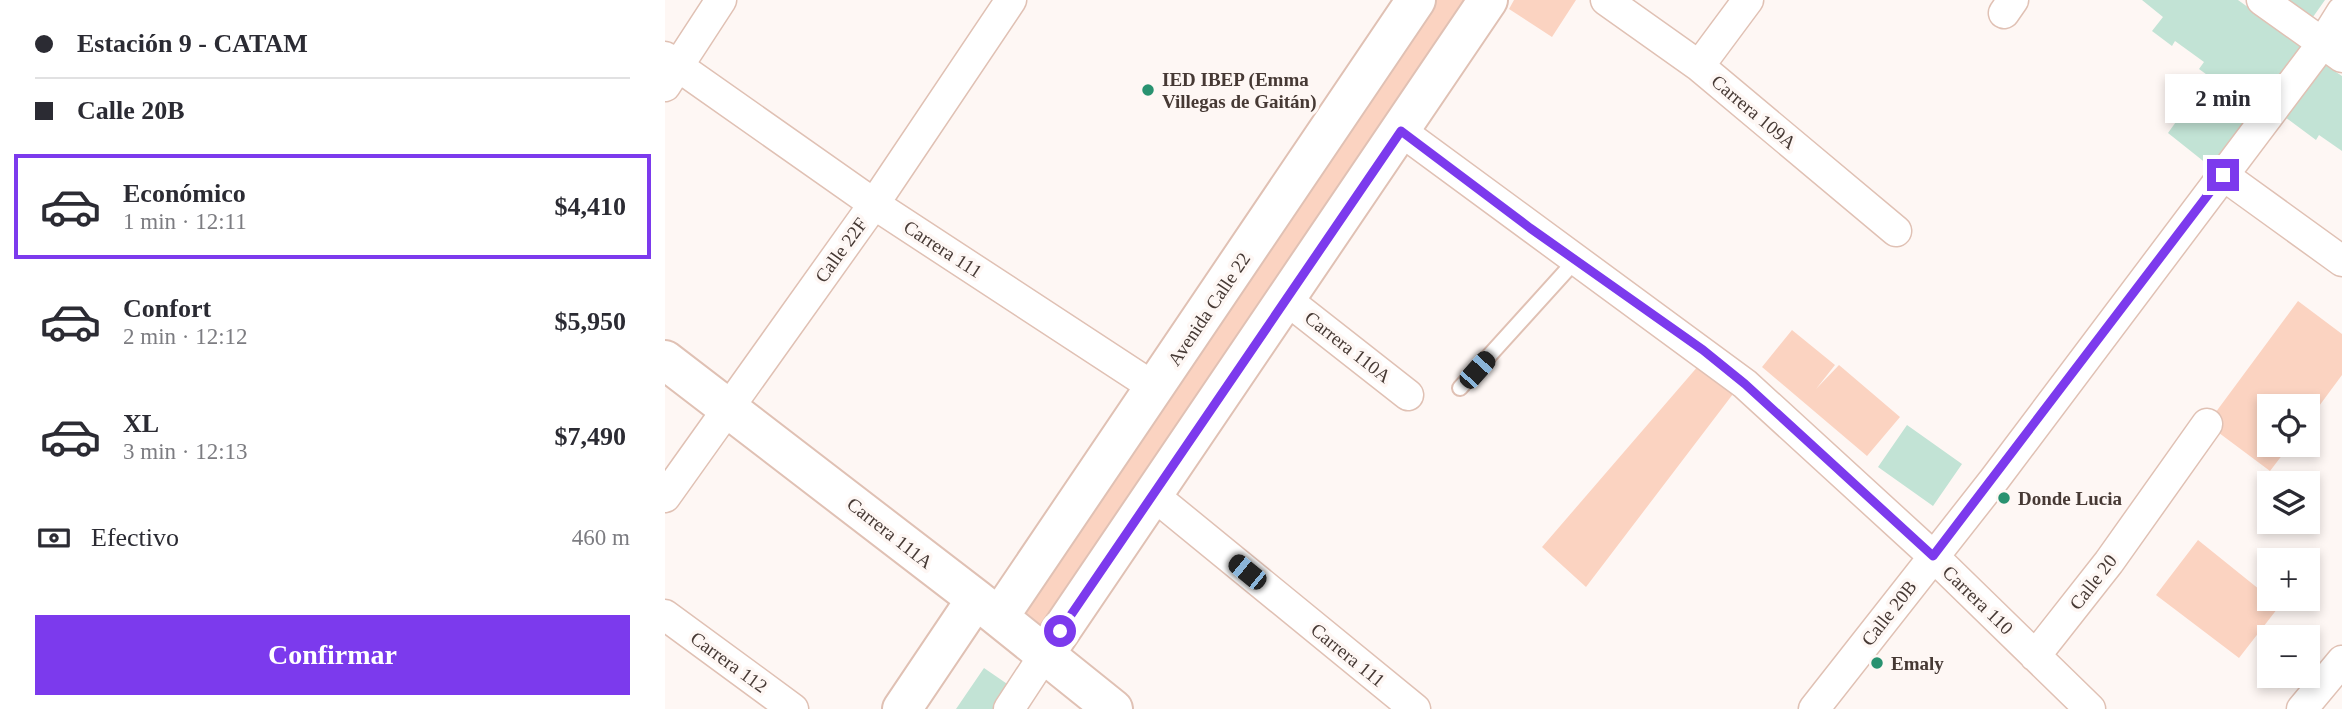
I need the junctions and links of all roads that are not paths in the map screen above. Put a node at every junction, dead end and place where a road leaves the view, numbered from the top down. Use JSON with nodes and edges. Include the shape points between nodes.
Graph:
{"nodes":[{"id":1,"x":722,"y":0,"type":"edge"},
{"id":2,"x":1011,"y":0,"type":"edge"},
{"id":3,"x":1416,"y":0,"type":"edge"},
{"id":4,"x":1488,"y":0,"type":"edge"},
{"id":5,"x":1606,"y":0,"type":"edge"},
{"id":6,"x":1748,"y":0,"type":"edge"},
{"id":7,"x":2262,"y":0,"type":"edge"},
{"id":8,"x":2342,"y":12,"type":"edge"},
{"id":9,"x":2332,"y":51,"type":"edge"},
{"id":10,"x":1699,"y":66,"type":"junction"},
{"id":11,"x":669,"y":70,"type":"edge"},
{"id":12,"x":1401,"y":131,"type":"junction"},
{"id":13,"x":2223,"y":175,"type":"junction"},
{"id":14,"x":874,"y":204,"type":"junction"},
{"id":15,"x":1896,"y":231,"type":"dead end"},
{"id":16,"x":1575,"y":261,"type":"junction"},
{"id":17,"x":2342,"y":261,"type":"edge"},
{"id":18,"x":1287,"y":300,"type":"junction"},
{"id":19,"x":665,"y":360,"type":"edge"},
{"id":20,"x":1155,"y":388,"type":"junction"},
{"id":21,"x":1460,"y":388,"type":"dead end"},
{"id":22,"x":1408,"y":394,"type":"dead end"},
{"id":23,"x":728,"y":408,"type":"junction"},
{"id":24,"x":2207,"y":424,"type":"dead end"},
{"id":25,"x":1152,"y":494,"type":"junction"},
{"id":26,"x":665,"y":497,"type":"edge"},
{"id":27,"x":1933,"y":556,"type":"junction"},
{"id":28,"x":987,"y":608,"type":"junction"},
{"id":29,"x":665,"y":615,"type":"edge"},
{"id":30,"x":1045,"y":654,"type":"junction"},
{"id":31,"x":2035,"y":656,"type":"junction"},
{"id":32,"x":2342,"y":662,"type":"edge"},
{"id":33,"x":793,"y":709,"type":"edge"},
{"id":34,"x":902,"y":709,"type":"edge"},
{"id":35,"x":1009,"y":709,"type":"edge"},
{"id":36,"x":1112,"y":709,"type":"edge"},
{"id":37,"x":1415,"y":709,"type":"edge"},
{"id":38,"x":1814,"y":709,"type":"edge"},
{"id":39,"x":2090,"y":709,"type":"edge"},
{"id":40,"x":2302,"y":709,"type":"edge"}],
"edges":[{"from":1,"to":11,"type":"street"},
{"from":2,"to":14,"type":"street","name":"Calle 22F"},
{"from":3,"to":20,"type":"street","name":"Avenida Calle 22"},
{"from":4,"to":12,"type":"street"},
{"from":5,"to":10,"type":"street","name":"Carrera 109A"},
{"from":6,"to":10,"type":"street"},
{"from":7,"to":9,"type":"street"},
{"from":8,"to":9,"type":"street","name":"Calle 20B"},
{"from":9,"to":13,"type":"street","name":"Calle 20B"},
{"from":10,"to":15,"type":"street","name":"Carrera 109A"},
{"from":11,"to":14,"type":"street","name":"Carrera 111"},
{"from":12,"to":16,"type":"street","name":"Carrera 110"},
{"from":12,"to":18,"type":"street"},
{"from":13,"to":17,"type":"street"},
{"from":13,"to":27,"type":"street","name":"Calle 20B"},
{"from":14,"to":20,"type":"street","name":"Carrera 111"},
{"from":14,"to":23,"type":"street","name":"Calle 22F"},
{"from":16,"to":21,"type":"lane"},
{"from":16,"to":27,"type":"street","name":"Carrera 110","via":[[1745,384]]},
{"from":18,"to":22,"type":"street","name":"Carrera 110A"},
{"from":18,"to":25,"type":"street"},
{"from":19,"to":23,"type":"street","name":"Carrera 111A"},
{"from":20,"to":28,"type":"street","name":"Avenida Calle 22"},
{"from":23,"to":26,"type":"street","name":"Calle 22F"},
{"from":23,"to":28,"type":"street","name":"Carrera 111A"},
{"from":24,"to":31,"type":"street","name":"Calle 20"},
{"from":25,"to":30,"type":"street"},
{"from":25,"to":37,"type":"street","name":"Carrera 111"},
{"from":27,"to":31,"type":"street","name":"Carrera 110"},
{"from":27,"to":38,"type":"street","name":"Calle 20B"},
{"from":28,"to":30,"type":"street","name":"Carrera 111A"},
{"from":28,"to":34,"type":"street","name":"Avenida Calle 22"},
{"from":29,"to":33,"type":"street","name":"Carrera 112"},
{"from":30,"to":35,"type":"street"},
{"from":30,"to":36,"type":"street","name":"Carrera 111A"},
{"from":31,"to":39,"type":"street","name":"Carrera 110"},
{"from":32,"to":40,"type":"street"}]}
